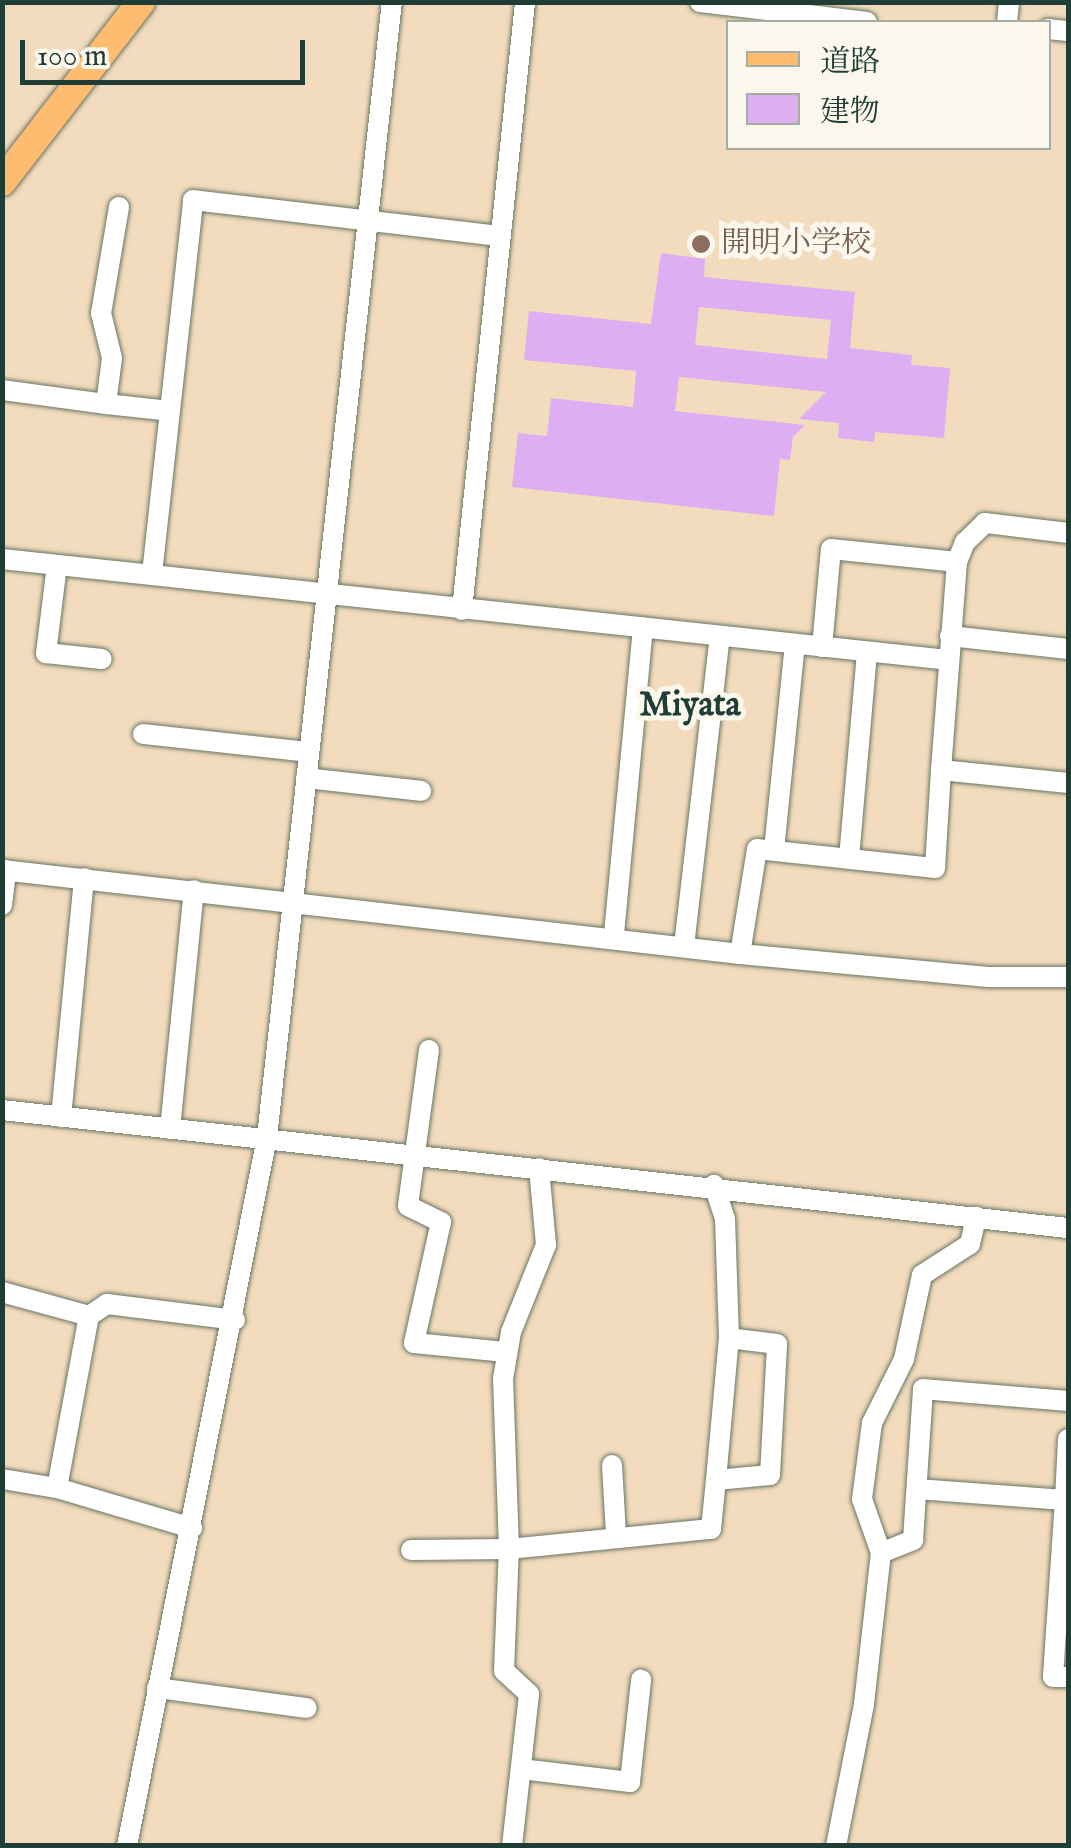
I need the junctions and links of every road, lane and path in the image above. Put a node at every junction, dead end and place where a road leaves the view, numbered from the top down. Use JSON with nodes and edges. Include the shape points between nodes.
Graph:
{"nodes":[{"id":1,"x":141,"y":2,"type":"edge"},
{"id":2,"x":392,"y":2,"type":"edge"},
{"id":3,"x":525,"y":2,"type":"edge"},
{"id":4,"x":700,"y":2,"type":"edge"},
{"id":5,"x":849,"y":20,"type":"edge"},
{"id":6,"x":2,"y":182,"type":"edge"},
{"id":7,"x":119,"y":207,"type":"dead end"},
{"id":8,"x":366,"y":220,"type":"junction"},
{"id":9,"x":500,"y":236,"type":"junction"},
{"id":10,"x":2,"y":390,"type":"edge"},
{"id":11,"x":106,"y":404,"type":"junction"},
{"id":12,"x":170,"y":411,"type":"junction"},
{"id":13,"x":1068,"y":532,"type":"edge"},
{"id":14,"x":2,"y":560,"type":"edge"},
{"id":15,"x":957,"y":562,"type":"junction"},
{"id":16,"x":56,"y":565,"type":"junction"},
{"id":17,"x":152,"y":574,"type":"junction"},
{"id":18,"x":329,"y":596,"type":"junction"},
{"id":19,"x":462,"y":610,"type":"junction"},
{"id":20,"x":643,"y":627,"type":"junction"},
{"id":21,"x":720,"y":636,"type":"junction"},
{"id":22,"x":950,"y":636,"type":"junction"},
{"id":23,"x":795,"y":644,"type":"junction"},
{"id":24,"x":822,"y":647,"type":"junction"},
{"id":25,"x":1068,"y":649,"type":"edge"},
{"id":26,"x":867,"y":652,"type":"junction"},
{"id":27,"x":102,"y":660,"type":"dead end"},
{"id":28,"x":948,"y":660,"type":"junction"},
{"id":29,"x":142,"y":734,"type":"dead end"},
{"id":30,"x":309,"y":752,"type":"junction"},
{"id":31,"x":942,"y":770,"type":"junction"},
{"id":32,"x":306,"y":778,"type":"junction"},
{"id":33,"x":1068,"y":783,"type":"edge"},
{"id":34,"x":420,"y":791,"type":"dead end"},
{"id":35,"x":774,"y":850,"type":"junction"},
{"id":36,"x":848,"y":858,"type":"junction"},
{"id":37,"x":4,"y":870,"type":"edge"},
{"id":38,"x":84,"y":878,"type":"junction"},
{"id":39,"x":194,"y":890,"type":"junction"},
{"id":40,"x":294,"y":900,"type":"junction"},
{"id":41,"x":2,"y":905,"type":"edge"},
{"id":42,"x":614,"y":934,"type":"junction"},
{"id":43,"x":684,"y":946,"type":"junction"},
{"id":44,"x":740,"y":954,"type":"junction"},
{"id":45,"x":1068,"y":977,"type":"edge"},
{"id":46,"x":429,"y":1050,"type":"dead end"},
{"id":47,"x":2,"y":1110,"type":"edge"},
{"id":48,"x":61,"y":1117,"type":"junction"},
{"id":49,"x":170,"y":1129,"type":"junction"},
{"id":50,"x":267,"y":1138,"type":"junction"},
{"id":51,"x":420,"y":1154,"type":"junction"},
{"id":52,"x":539,"y":1168,"type":"junction"},
{"id":53,"x":714,"y":1185,"type":"junction"},
{"id":54,"x":976,"y":1217,"type":"junction"},
{"id":55,"x":1068,"y":1228,"type":"edge"},
{"id":56,"x":2,"y":1292,"type":"edge"},
{"id":57,"x":89,"y":1316,"type":"junction"},
{"id":58,"x":235,"y":1320,"type":"junction"},
{"id":59,"x":728,"y":1338,"type":"junction"},
{"id":60,"x":506,"y":1352,"type":"junction"},
{"id":61,"x":1068,"y":1401,"type":"edge"},
{"id":62,"x":1068,"y":1438,"type":"edge"},
{"id":63,"x":612,"y":1465,"type":"dead end"},
{"id":64,"x":2,"y":1479,"type":"edge"},
{"id":65,"x":716,"y":1480,"type":"junction"},
{"id":66,"x":57,"y":1488,"type":"junction"},
{"id":67,"x":918,"y":1489,"type":"junction"},
{"id":68,"x":1065,"y":1500,"type":"junction"},
{"id":69,"x":192,"y":1528,"type":"junction"},
{"id":70,"x":616,"y":1536,"type":"junction"},
{"id":71,"x":509,"y":1549,"type":"junction"},
{"id":72,"x":412,"y":1550,"type":"dead end"},
{"id":73,"x":881,"y":1553,"type":"junction"},
{"id":74,"x":1068,"y":1677,"type":"edge"},
{"id":75,"x":641,"y":1680,"type":"dead end"},
{"id":76,"x":156,"y":1688,"type":"junction"},
{"id":77,"x":307,"y":1708,"type":"dead end"},
{"id":78,"x":521,"y":1769,"type":"junction"},
{"id":79,"x":127,"y":1846,"type":"edge"},
{"id":80,"x":512,"y":1846,"type":"edge"},
{"id":81,"x":836,"y":1846,"type":"edge"}],
"edges":[{"from":1,"to":6,"type":"main road"},
{"from":2,"to":8,"type":"street"},
{"from":3,"to":9,"type":"street"},
{"from":4,"to":5,"type":"street"},
{"from":7,"to":11,"type":"street","via":[[100,313],[112,358]]},
{"from":8,"to":9,"type":"street"},
{"from":8,"to":12,"type":"street","via":[[193,200]]},
{"from":8,"to":18,"type":"street"},
{"from":9,"to":19,"type":"street"},
{"from":10,"to":11,"type":"street"},
{"from":11,"to":12,"type":"street"},
{"from":12,"to":17,"type":"street"},
{"from":13,"to":15,"type":"street","via":[[985,524],[965,542]]},
{"from":14,"to":16,"type":"street"},
{"from":15,"to":22,"type":"street"},
{"from":15,"to":24,"type":"street","via":[[831,549]]},
{"from":16,"to":17,"type":"street"},
{"from":16,"to":27,"type":"street","via":[[46,652]]},
{"from":17,"to":18,"type":"street"},
{"from":18,"to":19,"type":"street"},
{"from":18,"to":30,"type":"street"},
{"from":19,"to":20,"type":"street"},
{"from":20,"to":21,"type":"street"},
{"from":20,"to":42,"type":"street"},
{"from":21,"to":23,"type":"street"},
{"from":21,"to":43,"type":"street"},
{"from":22,"to":25,"type":"street"},
{"from":22,"to":28,"type":"street"},
{"from":23,"to":24,"type":"street"},
{"from":23,"to":35,"type":"street"},
{"from":24,"to":26,"type":"street"},
{"from":26,"to":28,"type":"street"},
{"from":26,"to":36,"type":"street"},
{"from":28,"to":31,"type":"street"},
{"from":29,"to":30,"type":"street"},
{"from":30,"to":32,"type":"street"},
{"from":31,"to":33,"type":"street"},
{"from":31,"to":36,"type":"street","via":[[935,868]]},
{"from":32,"to":34,"type":"street"},
{"from":32,"to":40,"type":"street"},
{"from":35,"to":36,"type":"street"},
{"from":35,"to":44,"type":"street","via":[[757,848]]},
{"from":37,"to":38,"type":"street"},
{"from":37,"to":41,"type":"street"},
{"from":38,"to":39,"type":"street"},
{"from":38,"to":48,"type":"street"},
{"from":39,"to":40,"type":"street"},
{"from":39,"to":49,"type":"street"},
{"from":40,"to":42,"type":"street"},
{"from":40,"to":50,"type":"street"},
{"from":42,"to":43,"type":"street"},
{"from":43,"to":44,"type":"street"},
{"from":44,"to":45,"type":"street","via":[[988,977]]},
{"from":46,"to":51,"type":"street"},
{"from":47,"to":48,"type":"street"},
{"from":48,"to":49,"type":"street"},
{"from":49,"to":50,"type":"street"},
{"from":50,"to":51,"type":"street"},
{"from":50,"to":58,"type":"street"},
{"from":51,"to":52,"type":"street"},
{"from":51,"to":60,"type":"street","via":[[408,1206],[441,1222],[414,1342]]},
{"from":52,"to":53,"type":"street"},
{"from":52,"to":60,"type":"street","via":[[546,1245]]},
{"from":53,"to":54,"type":"street"},
{"from":53,"to":59,"type":"street","via":[[725,1219]]},
{"from":54,"to":55,"type":"street"},
{"from":54,"to":73,"type":"street","via":[[970,1244],[922,1275],[907,1349],[872,1423],[862,1500]]},
{"from":56,"to":57,"type":"street"},
{"from":57,"to":58,"type":"street","via":[[108,1304]]},
{"from":57,"to":66,"type":"street"},
{"from":58,"to":69,"type":"street"},
{"from":59,"to":65,"type":"street"},
{"from":59,"to":65,"type":"street","via":[[777,1344],[770,1476]]},
{"from":60,"to":71,"type":"street"},
{"from":61,"to":67,"type":"street","via":[[923,1389]]},
{"from":62,"to":68,"type":"street"},
{"from":63,"to":70,"type":"street"},
{"from":64,"to":66,"type":"street"},
{"from":65,"to":70,"type":"street","via":[[711,1529]]},
{"from":66,"to":69,"type":"street"},
{"from":67,"to":68,"type":"street"},
{"from":67,"to":73,"type":"street","via":[[913,1540]]},
{"from":68,"to":74,"type":"street","via":[[1053,1676]]},
{"from":69,"to":76,"type":"street"},
{"from":70,"to":71,"type":"street"},
{"from":71,"to":72,"type":"street"},
{"from":71,"to":78,"type":"street","via":[[504,1670],[529,1694]]},
{"from":73,"to":81,"type":"street","via":[[864,1704]]},
{"from":75,"to":78,"type":"street","via":[[630,1782]]},
{"from":76,"to":77,"type":"street"},
{"from":76,"to":79,"type":"street"},
{"from":78,"to":80,"type":"street"}]}
